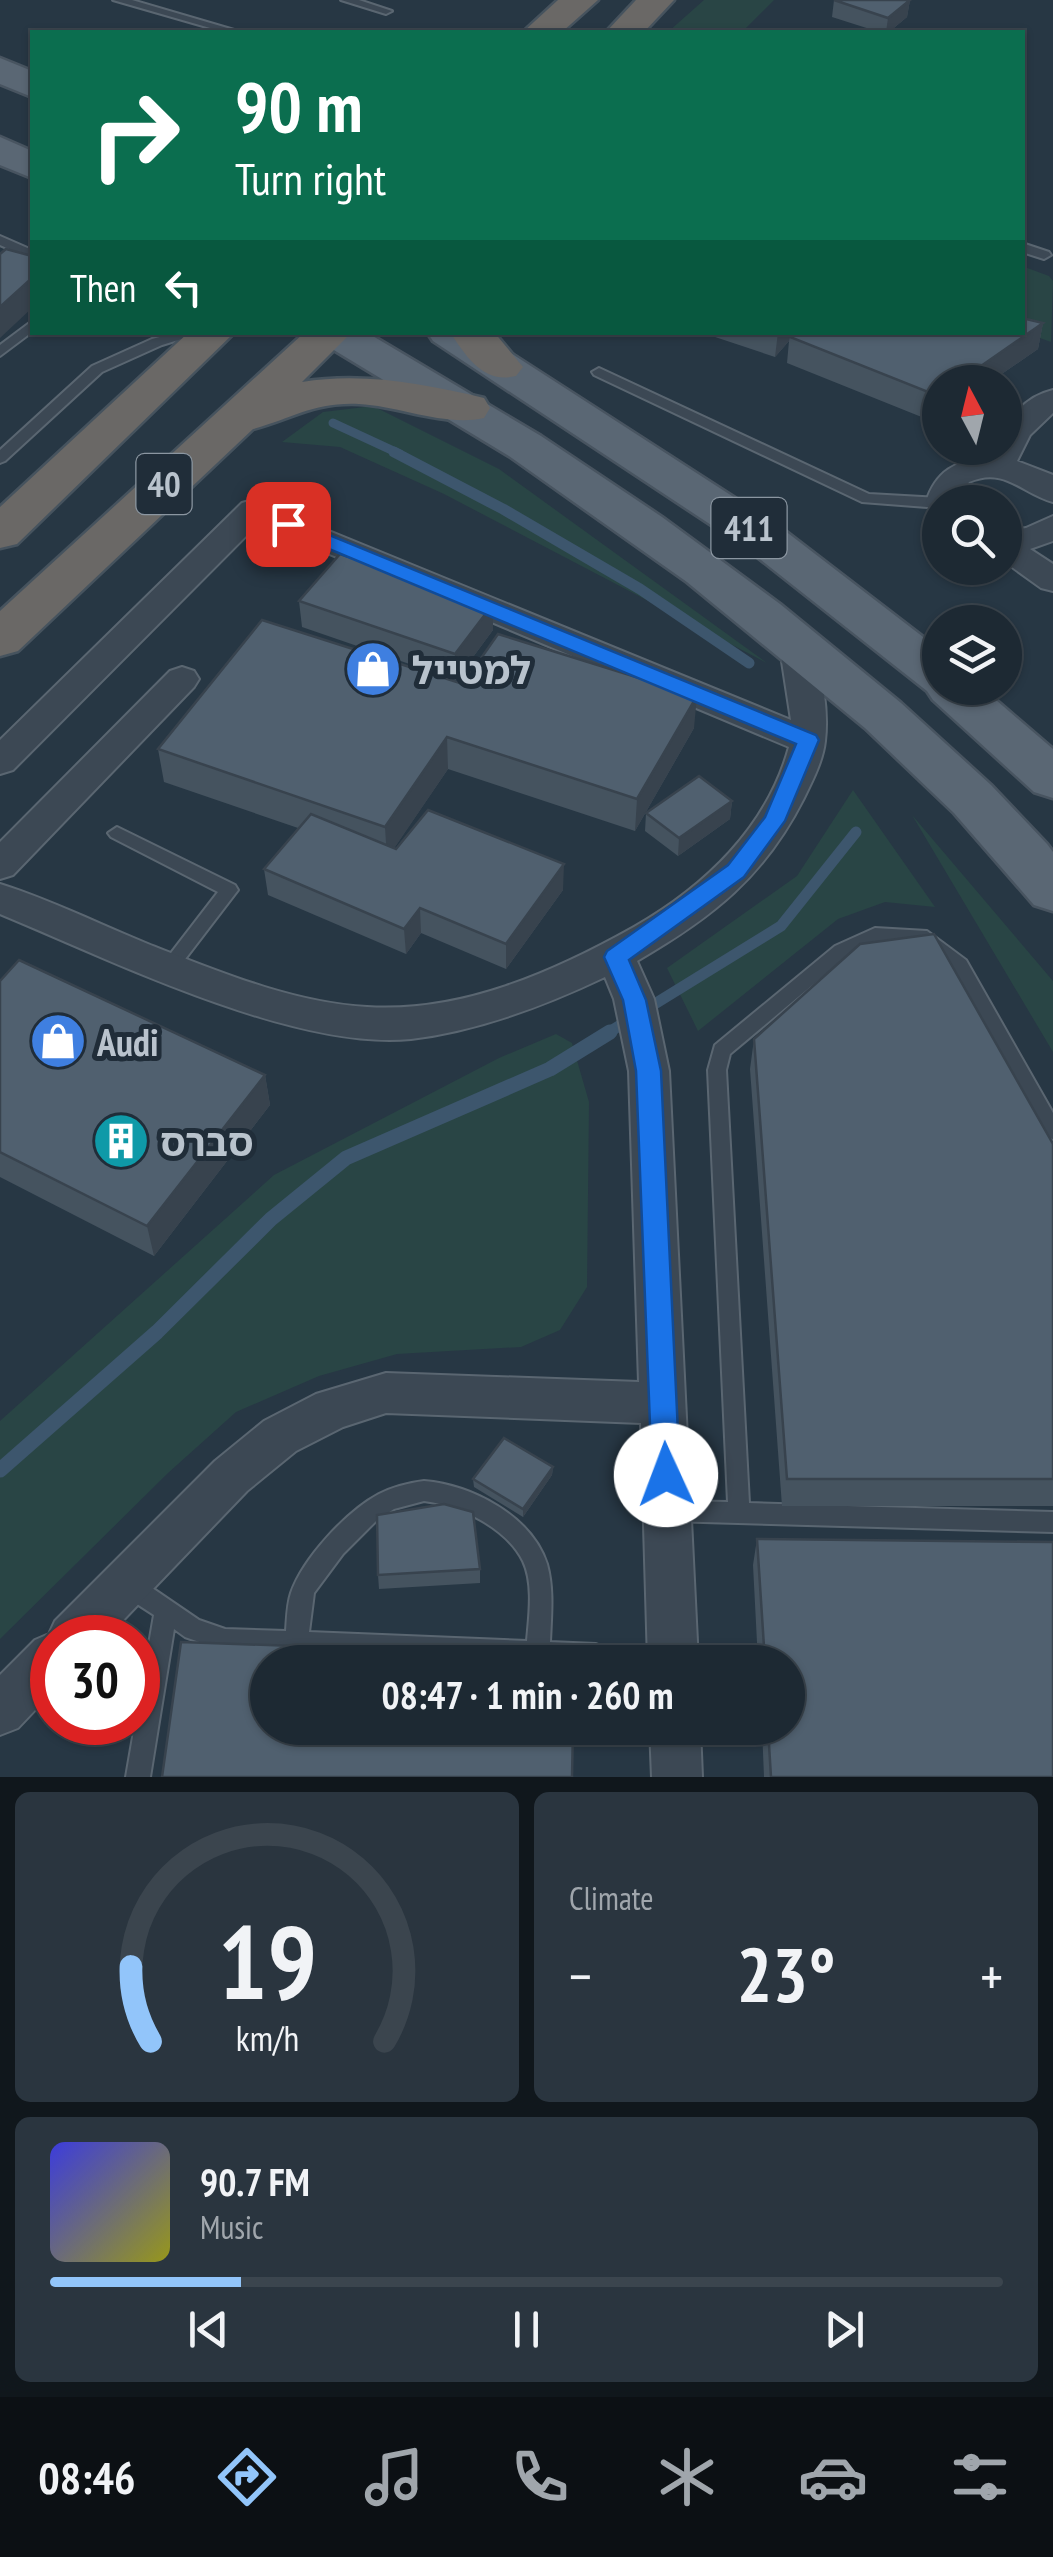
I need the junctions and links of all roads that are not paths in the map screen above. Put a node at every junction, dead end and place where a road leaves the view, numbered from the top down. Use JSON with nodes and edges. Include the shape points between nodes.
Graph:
{"nodes":[{"id":1,"x":119,"y":0,"type":"edge"},
{"id":2,"x":347,"y":0,"type":"edge"},
{"id":3,"x":580,"y":0,"type":"edge"},
{"id":4,"x":656,"y":0,"type":"edge"},
{"id":5,"x":386,"y":11,"type":"dead end"},
{"id":6,"x":228,"y":30,"type":"edge"},
{"id":7,"x":544,"y":30,"type":"edge"},
{"id":8,"x":626,"y":30,"type":"edge"},
{"id":9,"x":0,"y":68,"type":"edge"},
{"id":10,"x":30,"y":85,"type":"edge"},
{"id":11,"x":0,"y":148,"type":"edge"},
{"id":12,"x":30,"y":165,"type":"edge"},
{"id":13,"x":0,"y":240,"type":"edge"},
{"id":14,"x":1025,"y":247,"type":"edge"},
{"id":15,"x":30,"y":254,"type":"edge"},
{"id":16,"x":1044,"y":255,"type":"dead end"},
{"id":17,"x":30,"y":327,"type":"edge"},
{"id":18,"x":185,"y":335,"type":"edge"},
{"id":19,"x":211,"y":335,"type":"edge"},
{"id":20,"x":329,"y":335,"type":"edge"},
{"id":21,"x":337,"y":335,"type":"edge"},
{"id":22,"x":453,"y":335,"type":"edge"},
{"id":23,"x":474,"y":335,"type":"edge"},
{"id":24,"x":0,"y":352,"type":"edge"},
{"id":25,"x":501,"y":367,"type":"junction"},
{"id":26,"x":598,"y":372,"type":"dead end"},
{"id":27,"x":1053,"y":399,"type":"edge"},
{"id":28,"x":468,"y":408,"type":"junction"},
{"id":29,"x":215,"y":436,"type":"junction"},
{"id":30,"x":0,"y":458,"type":"edge"},
{"id":31,"x":999,"y":467,"type":"junction"},
{"id":32,"x":949,"y":485,"type":"edge"},
{"id":33,"x":1053,"y":492,"type":"edge"},
{"id":34,"x":922,"y":502,"type":"edge"},
{"id":35,"x":0,"y":533,"type":"edge"},
{"id":36,"x":1052,"y":538,"type":"edge"},
{"id":37,"x":1022,"y":540,"type":"edge"},
{"id":38,"x":1022,"y":557,"type":"edge"},
{"id":39,"x":1053,"y":580,"type":"edge"},
{"id":40,"x":0,"y":639,"type":"edge"},
{"id":41,"x":796,"y":642,"type":"junction"},
{"id":42,"x":922,"y":661,"type":"edge"},
{"id":43,"x":182,"y":679,"type":"dead end"},
{"id":44,"x":970,"y":705,"type":"edge"},
{"id":45,"x":808,"y":740,"type":"junction"},
{"id":46,"x":0,"y":761,"type":"edge"},
{"id":47,"x":1053,"y":780,"type":"edge"},
{"id":48,"x":118,"y":833,"type":"dead end"},
{"id":49,"x":0,"y":865,"type":"edge"},
{"id":50,"x":1043,"y":872,"type":"edge"},
{"id":51,"x":0,"y":898,"type":"edge"},
{"id":52,"x":619,"y":965,"type":"junction"},
{"id":53,"x":170,"y":966,"type":"junction"},
{"id":54,"x":1053,"y":1131,"type":"edge"},
{"id":55,"x":664,"y":1403,"type":"junction"},
{"id":56,"x":668,"y":1512,"type":"junction"},
{"id":57,"x":739,"y":1514,"type":"junction"},
{"id":58,"x":1053,"y":1522,"type":"edge"},
{"id":59,"x":126,"y":1583,"type":"junction"},
{"id":60,"x":166,"y":1609,"type":"junction"},
{"id":61,"x":95,"y":1615,"type":"edge"},
{"id":62,"x":297,"y":1643,"type":"junction"},
{"id":63,"x":341,"y":1645,"type":"edge"},
{"id":64,"x":538,"y":1645,"type":"edge"},
{"id":65,"x":672,"y":1645,"type":"edge"},
{"id":66,"x":30,"y":1679,"type":"edge"},
{"id":67,"x":0,"y":1710,"type":"edge"},
{"id":68,"x":676,"y":1745,"type":"edge"},
{"id":69,"x":138,"y":1777,"type":"edge"},
{"id":70,"x":677,"y":1777,"type":"edge"}],
"edges":[{"from":1,"to":6,"type":"lane"},
{"from":2,"to":5,"type":"lane"},
{"from":3,"to":7,"type":"highway"},
{"from":4,"to":8,"type":"highway"},
{"from":9,"to":10,"type":"main road"},
{"from":11,"to":12,"type":"main road"},
{"from":13,"to":15,"type":"lane"},
{"from":14,"to":16,"type":"lane"},
{"from":17,"to":24,"type":"lane"},
{"from":18,"to":30,"type":"lane","via":[[97,368]]},
{"from":19,"to":35,"type":"highway","number":"40"},
{"from":20,"to":29,"type":"highway","number":"40"},
{"from":21,"to":28,"type":"main road","number":"411"},
{"from":22,"to":25,"type":"main road","number":"411"},
{"from":23,"to":25,"type":"highway"},
{"from":25,"to":42,"type":"main road","number":"411","via":[[783,551]]},
{"from":26,"to":34,"type":"lane","via":[[845,490]]},
{"from":27,"to":31,"type":"street","via":[[1022,424]]},
{"from":28,"to":29,"type":"highway","via":[[400,394],[331,390],[270,405]]},
{"from":28,"to":41,"type":"main road","number":"411","via":[[629,513]]},
{"from":29,"to":40,"type":"highway","number":"40"},
{"from":31,"to":32,"type":"street","via":[[964,471]]},
{"from":31,"to":33,"type":"street","via":[[1035,476]]},
{"from":36,"to":37,"type":"street"},
{"from":38,"to":39,"type":"street"},
{"from":41,"to":45,"type":"street"},
{"from":41,"to":50,"type":"main road","number":"411","via":[[922,750]]},
{"from":43,"to":49,"type":"street"},
{"from":44,"to":47,"type":"main road"},
{"from":45,"to":46,"type":"street","via":[[253,510]]},
{"from":45,"to":52,"type":"street","via":[[774,821],[736,871]]},
{"from":48,"to":53,"type":"lane","via":[[229,890]]},
{"from":51,"to":53,"type":"street"},
{"from":52,"to":53,"type":"street","via":[[459,1014],[403,1024],[298,1008]]},
{"from":52,"to":55,"type":"street","via":[[634,1000],[648,1071]]},
{"from":54,"to":57,"type":"lane","via":[[960,965],[921,936],[875,935],[841,951],[722,1050],[716,1070]]},
{"from":55,"to":56,"type":"street"},
{"from":55,"to":59,"type":"street","via":[[386,1392],[332,1409],[280,1436],[231,1476]]},
{"from":56,"to":57,"type":"lane"},
{"from":56,"to":65,"type":"street"},
{"from":57,"to":58,"type":"lane"},
{"from":59,"to":60,"type":"lane"},
{"from":59,"to":61,"type":"street"},
{"from":60,"to":62,"type":"lane","via":[[193,1629],[225,1640]]},
{"from":60,"to":69,"type":"lane"},
{"from":62,"to":63,"type":"lane"},
{"from":62,"to":64,"type":"lane","via":[[300,1597],[353,1526],[389,1499],[428,1490],[460,1494],[503,1523],[534,1558]]},
{"from":66,"to":67,"type":"street"},
{"from":68,"to":70,"type":"street"}]}
